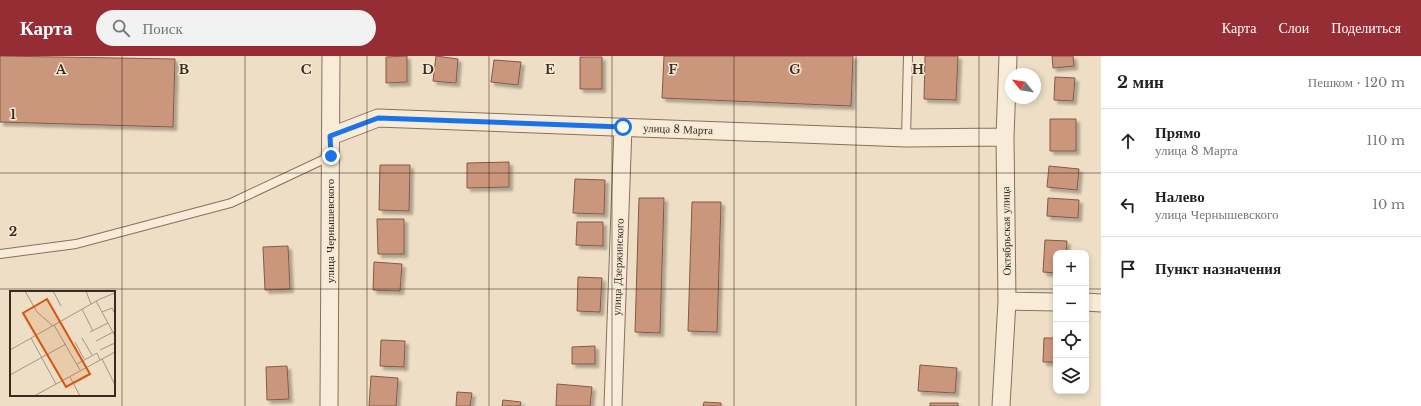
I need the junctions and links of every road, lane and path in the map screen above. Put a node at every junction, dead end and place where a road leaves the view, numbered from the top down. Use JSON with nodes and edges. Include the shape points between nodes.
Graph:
{"nodes":[{"id":1,"x":331,"y":56,"type":"edge"},
{"id":2,"x":908,"y":56,"type":"edge"},
{"id":3,"x":1008,"y":56,"type":"edge"},
{"id":4,"x":623,"y":127,"type":"junction"},
{"id":5,"x":330,"y":136,"type":"junction"},
{"id":6,"x":906,"y":138,"type":"junction"},
{"id":7,"x":1005,"y":138,"type":"junction"},
{"id":8,"x":331,"y":156,"type":"junction"},
{"id":9,"x":0,"y":254,"type":"edge"},
{"id":10,"x":1007,"y":301,"type":"junction"},
{"id":11,"x":1053,"y":302,"type":"edge"},
{"id":12,"x":1089,"y":302,"type":"edge"},
{"id":13,"x":1101,"y":303,"type":"edge"},
{"id":14,"x":328,"y":406,"type":"edge"},
{"id":15,"x":613,"y":406,"type":"edge"},
{"id":16,"x":1001,"y":406,"type":"edge"}],
"edges":[{"from":1,"to":5,"type":"street","name":"улица Чернышевского"},
{"from":2,"to":6,"type":"lane"},
{"from":3,"to":7,"type":"street","name":"Октябрьская улица"},
{"from":4,"to":5,"type":"street","name":"улица 8 Марта","via":[[378,118]]},
{"from":4,"to":6,"type":"street","name":"улица 8 Марта"},
{"from":4,"to":15,"type":"street","name":"улица Дзержинского"},
{"from":5,"to":8,"type":"street","name":"улица Чернышевского"},
{"from":6,"to":7,"type":"street","name":"улица 8 Марта"},
{"from":7,"to":10,"type":"street","name":"Октябрьская улица"},
{"from":8,"to":9,"type":"lane","via":[[231,203],[76,244]]},
{"from":8,"to":14,"type":"street","name":"улица Чернышевского"},
{"from":10,"to":11,"type":"street"},
{"from":10,"to":16,"type":"street","name":"Октябрьская улица"},
{"from":12,"to":13,"type":"street"}]}
